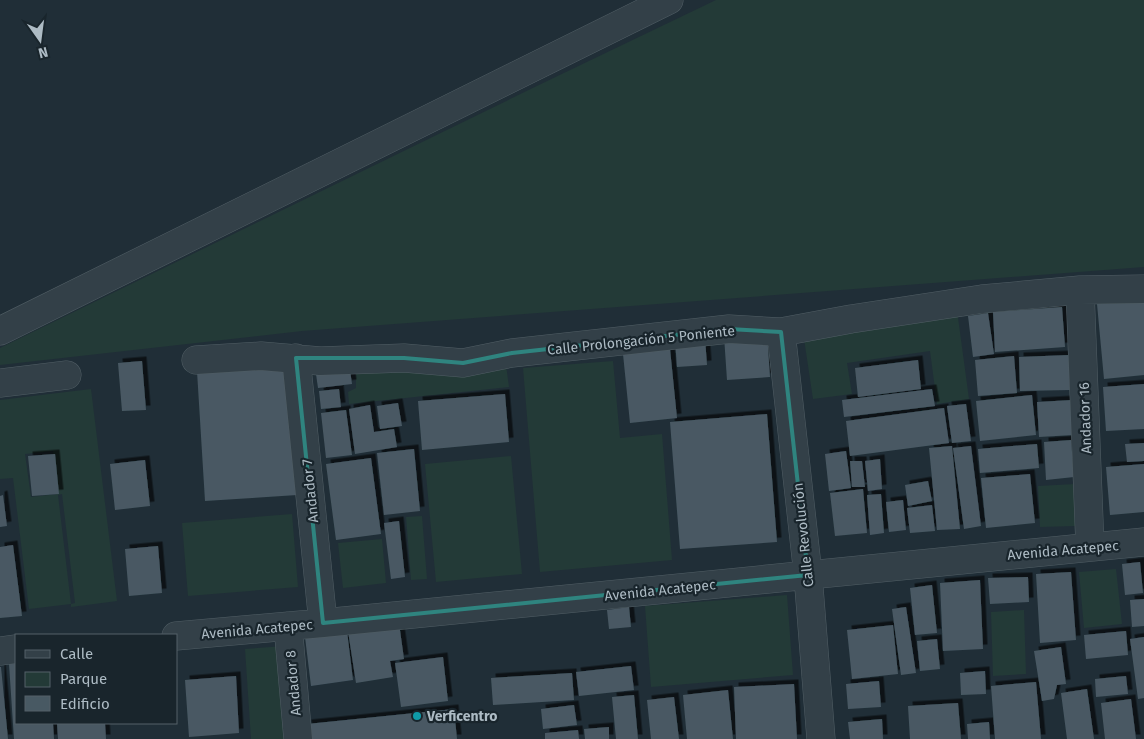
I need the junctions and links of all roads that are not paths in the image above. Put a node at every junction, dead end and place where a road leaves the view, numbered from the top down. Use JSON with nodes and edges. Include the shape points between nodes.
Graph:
{"nodes":[{"id":1,"x":669,"y":0,"type":"edge"},
{"id":2,"x":1144,"y":289,"type":"edge"},
{"id":3,"x":1080,"y":290,"type":"junction"},
{"id":4,"x":0,"y":331,"type":"edge"},
{"id":5,"x":781,"y":332,"type":"junction"},
{"id":6,"x":296,"y":358,"type":"junction"},
{"id":7,"x":196,"y":360,"type":"dead end"},
{"id":8,"x":67,"y":375,"type":"dead end"},
{"id":9,"x":0,"y":383,"type":"edge"},
{"id":10,"x":1144,"y":542,"type":"edge"},
{"id":11,"x":1090,"y":547,"type":"junction"},
{"id":12,"x":808,"y":575,"type":"junction"},
{"id":13,"x":323,"y":623,"type":"junction"},
{"id":14,"x":288,"y":626,"type":"junction"},
{"id":15,"x":178,"y":636,"type":"edge"},
{"id":16,"x":15,"y":649,"type":"edge"},
{"id":17,"x":0,"y":651,"type":"edge"},
{"id":18,"x":298,"y":739,"type":"edge"},
{"id":19,"x":821,"y":739,"type":"edge"}],
"edges":[{"from":1,"to":4,"type":"street"},
{"from":2,"to":3,"type":"street","name":"Calle Prolongación 5 Poniente"},
{"from":3,"to":5,"type":"street","name":"Calle Prolongación 5 Poniente","via":[[982,299]]},
{"from":3,"to":11,"type":"street","name":"Andador 16"},
{"from":5,"to":6,"type":"street","name":"Calle Prolongación 5 Poniente","via":[[730,329],[512,353],[463,363],[404,358],[320,361]]},
{"from":5,"to":12,"type":"street","name":"Calle Revolución"},
{"from":6,"to":7,"type":"street","name":"Calle Prolongación 5 Poniente","via":[[261,356]]},
{"from":6,"to":13,"type":"street","name":"Andador 7"},
{"from":8,"to":9,"type":"street"},
{"from":10,"to":11,"type":"street","name":"Avenida Acatepec"},
{"from":11,"to":12,"type":"street","name":"Avenida Acatepec"},
{"from":12,"to":13,"type":"street","name":"Avenida Acatepec"},
{"from":12,"to":19,"type":"street","name":"Calle Revolución"},
{"from":13,"to":14,"type":"street","name":"Avenida Acatepec"},
{"from":14,"to":15,"type":"street","name":"Avenida Acatepec"},
{"from":14,"to":18,"type":"street","name":"Andador 8"},
{"from":16,"to":17,"type":"street"}]}
